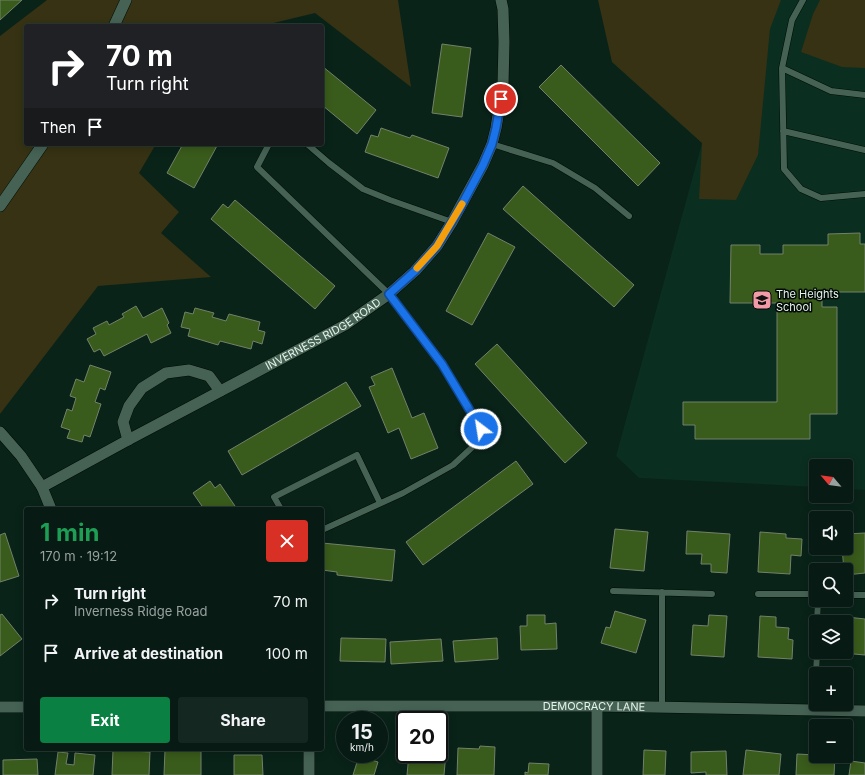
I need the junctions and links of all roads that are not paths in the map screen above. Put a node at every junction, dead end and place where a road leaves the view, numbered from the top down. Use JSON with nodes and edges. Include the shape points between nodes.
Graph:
{"nodes":[{"id":1,"x":126,"y":0,"type":"edge"},
{"id":2,"x":501,"y":0,"type":"edge"},
{"id":3,"x":803,"y":0,"type":"edge"},
{"id":4,"x":115,"y":24,"type":"edge"},
{"id":5,"x":782,"y":68,"type":"junction"},
{"id":6,"x":865,"y":96,"type":"edge"},
{"id":7,"x":783,"y":131,"type":"junction"},
{"id":8,"x":492,"y":144,"type":"junction"},
{"id":9,"x":42,"y":146,"type":"edge"},
{"id":10,"x":269,"y":146,"type":"edge"},
{"id":11,"x":309,"y":146,"type":"edge"},
{"id":12,"x":865,"y":150,"type":"edge"},
{"id":13,"x":865,"y":194,"type":"edge"},
{"id":14,"x":0,"y":206,"type":"edge"},
{"id":15,"x":629,"y":216,"type":"dead end"},
{"id":16,"x":452,"y":222,"type":"junction"},
{"id":17,"x":389,"y":294,"type":"junction"},
{"id":18,"x":220,"y":391,"type":"junction"},
{"id":19,"x":0,"y":432,"type":"edge"},
{"id":20,"x":128,"y":440,"type":"junction"},
{"id":21,"x":42,"y":487,"type":"junction"},
{"id":22,"x":380,"y":503,"type":"junction"},
{"id":23,"x":50,"y":507,"type":"edge"},
{"id":24,"x":280,"y":507,"type":"edge"},
{"id":25,"x":324,"y":529,"type":"edge"},
{"id":26,"x":613,"y":591,"type":"dead end"},
{"id":27,"x":662,"y":592,"type":"junction"},
{"id":28,"x":712,"y":594,"type":"dead end"},
{"id":29,"x":758,"y":594,"type":"dead end"},
{"id":30,"x":809,"y":594,"type":"edge"},
{"id":31,"x":853,"y":595,"type":"edge"},
{"id":32,"x":865,"y":595,"type":"edge"},
{"id":33,"x":324,"y":706,"type":"edge"},
{"id":34,"x":597,"y":706,"type":"junction"},
{"id":35,"x":0,"y":707,"type":"edge"},
{"id":36,"x":24,"y":707,"type":"edge"},
{"id":37,"x":662,"y":707,"type":"junction"},
{"id":38,"x":809,"y":710,"type":"edge"},
{"id":39,"x":853,"y":711,"type":"edge"},
{"id":40,"x":865,"y":711,"type":"edge"},
{"id":41,"x":309,"y":751,"type":"edge"},
{"id":42,"x":309,"y":775,"type":"edge"},
{"id":43,"x":597,"y":775,"type":"edge"}],
"edges":[{"from":1,"to":4,"type":"street"},
{"from":2,"to":8,"type":"street","name":"INVERNESS RIDGE ROAD","via":[[504,85]]},
{"from":3,"to":5,"type":"lane","via":[[792,20]]},
{"from":5,"to":6,"type":"lane","via":[[831,91]]},
{"from":5,"to":7,"type":"lane"},
{"from":7,"to":12,"type":"lane"},
{"from":7,"to":13,"type":"lane","via":[[784,169],[801,189],[821,198]]},
{"from":8,"to":15,"type":"lane","via":[[553,164],[595,188]]},
{"from":8,"to":16,"type":"street","name":"INVERNESS RIDGE ROAD"},
{"from":9,"to":14,"type":"street"},
{"from":10,"to":17,"type":"lane","via":[[257,167]]},
{"from":11,"to":16,"type":"lane","via":[[363,189]]},
{"from":16,"to":17,"type":"street","name":"INVERNESS RIDGE ROAD","via":[[437,246],[415,271]]},
{"from":17,"to":18,"type":"street","name":"INVERNESS RIDGE ROAD","via":[[345,325]]},
{"from":17,"to":22,"type":"lane","via":[[442,364],[481,429],[479,441],[453,465]]},
{"from":18,"to":20,"type":"street","name":"INVERNESS RIDGE ROAD"},
{"from":18,"to":20,"type":"street","via":[[209,376],[189,370],[166,373],[142,388],[129,406],[123,422]]},
{"from":19,"to":21,"type":"street","via":[[21,456]]},
{"from":20,"to":21,"type":"street","name":"INVERNESS RIDGE ROAD"},
{"from":21,"to":23,"type":"street"},
{"from":22,"to":24,"type":"lane","via":[[357,455],[274,497]]},
{"from":22,"to":25,"type":"lane"},
{"from":26,"to":27,"type":"lane"},
{"from":27,"to":28,"type":"lane"},
{"from":27,"to":37,"type":"lane"},
{"from":29,"to":30,"type":"lane"},
{"from":31,"to":32,"type":"lane"},
{"from":33,"to":34,"type":"street","name":"DEMOCRACY LANE"},
{"from":34,"to":37,"type":"street","name":"DEMOCRACY LANE"},
{"from":34,"to":43,"type":"street"},
{"from":35,"to":36,"type":"street"},
{"from":37,"to":38,"type":"street","name":"DEMOCRACY LANE"},
{"from":39,"to":40,"type":"street","name":"DEMOCRACY LANE"},
{"from":41,"to":42,"type":"street"}]}
